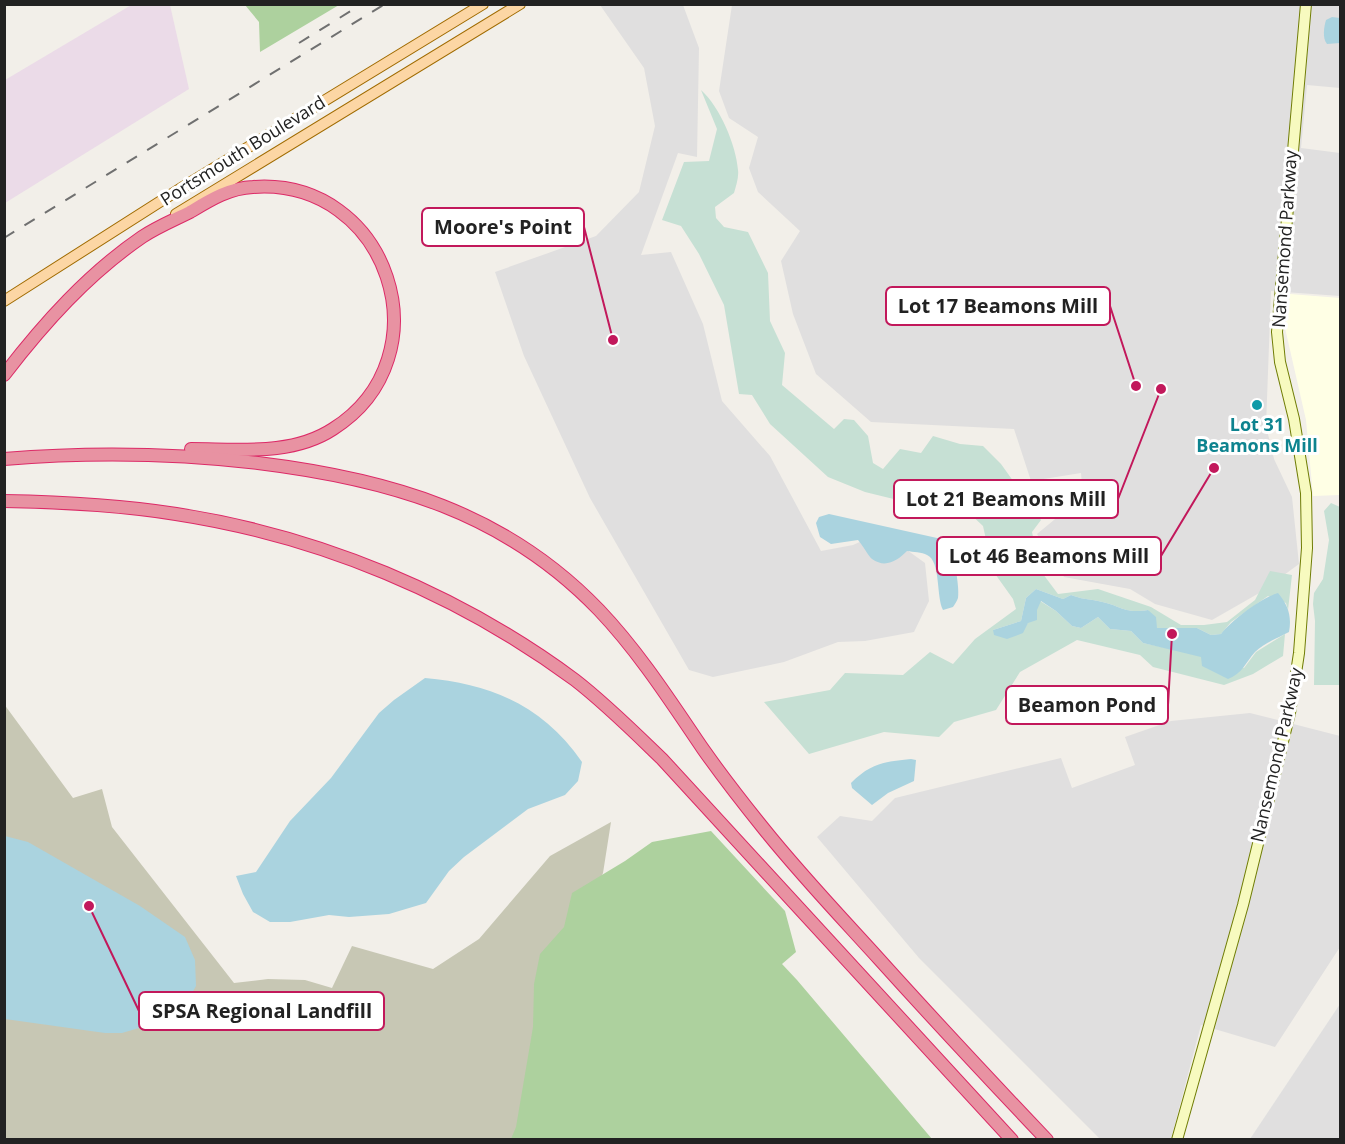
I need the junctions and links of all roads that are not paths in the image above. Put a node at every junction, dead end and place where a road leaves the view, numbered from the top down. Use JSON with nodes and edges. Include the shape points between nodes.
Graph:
{"nodes":[{"id":1,"x":483,"y":4,"type":"edge"},
{"id":2,"x":520,"y":4,"type":"edge"},
{"id":3,"x":1306,"y":4,"type":"edge"},
{"id":4,"x":144,"y":236,"type":"junction"},
{"id":5,"x":4,"y":301,"type":"edge"},
{"id":6,"x":4,"y":375,"type":"edge"},
{"id":7,"x":73,"y":455,"type":"junction"},
{"id":8,"x":4,"y":459,"type":"edge"},
{"id":9,"x":4,"y":501,"type":"edge"},
{"id":10,"x":1012,"y":1140,"type":"edge"},
{"id":11,"x":1047,"y":1140,"type":"edge"},
{"id":12,"x":1177,"y":1140,"type":"edge"}],
"edges":[{"from":1,"to":5,"type":"main road","name":"Portsmouth Boulevard"},
{"from":2,"to":4,"type":"main road","name":"Portsmouth Boulevard"},
{"from":3,"to":12,"type":"main road","name":"Nansemond Parkway","via":[[1277,332],[1306,493],[1307,548],[1299,653],[1290,713],[1243,905]]},
{"from":4,"to":6,"type":"highway","via":[[92,276]]},
{"from":4,"to":7,"type":"highway","via":[[233,190],[273,187],[315,196],[358,226],[375,251],[391,288],[395,321],[392,350],[379,384],[359,408],[333,430],[307,441],[283,448],[161,449]]},
{"from":7,"to":8,"type":"highway"},
{"from":7,"to":11,"type":"highway","via":[[216,458],[361,479],[455,510],[538,557],[575,586],[619,632],[765,831]]},
{"from":9,"to":10,"type":"highway","via":[[158,511],[301,543],[400,579],[522,644],[602,702],[662,759]]}]}
